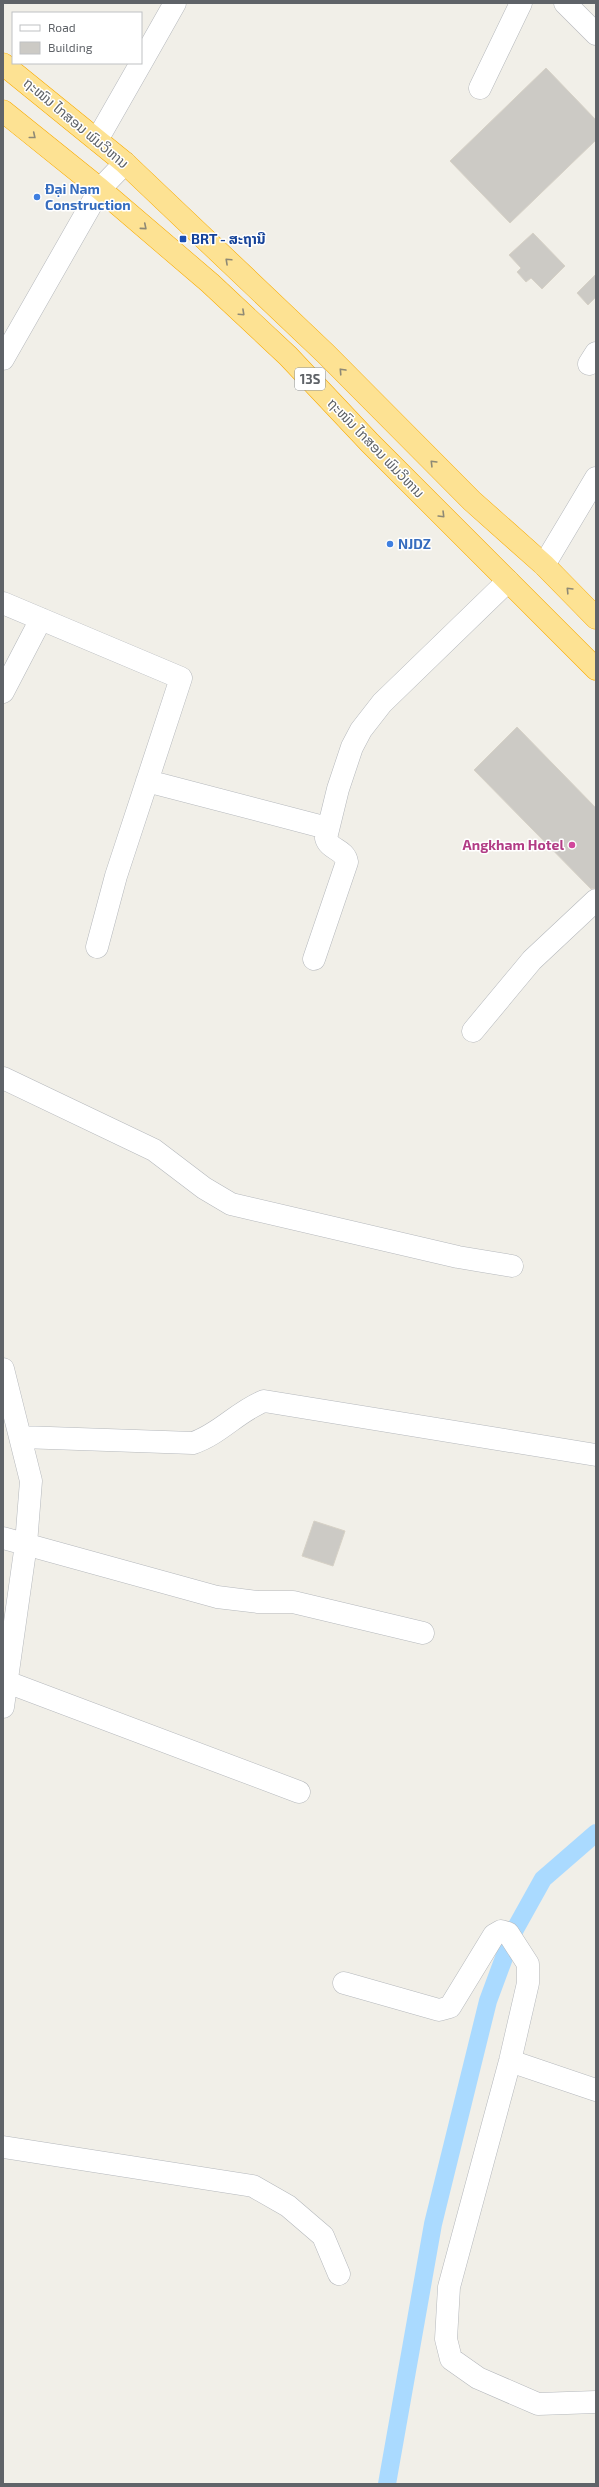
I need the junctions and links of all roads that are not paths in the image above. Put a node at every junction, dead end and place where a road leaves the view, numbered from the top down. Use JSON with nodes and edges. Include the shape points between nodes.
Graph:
{"nodes":[{"id":1,"x":175,"y":3,"type":"edge"},
{"id":2,"x":521,"y":3,"type":"edge"},
{"id":3,"x":565,"y":3,"type":"edge"},
{"id":4,"x":596,"y":34,"type":"edge"},
{"id":5,"x":142,"y":61,"type":"edge"},
{"id":6,"x":3,"y":64,"type":"edge"},
{"id":7,"x":140,"y":64,"type":"edge"},
{"id":8,"x":480,"y":88,"type":"dead end"},
{"id":9,"x":3,"y":111,"type":"edge"},
{"id":10,"x":97,"y":140,"type":"junction"},
{"id":11,"x":125,"y":163,"type":"junction"},
{"id":12,"x":100,"y":189,"type":"junction"},
{"id":13,"x":3,"y":358,"type":"edge"},
{"id":14,"x":596,"y":478,"type":"edge"},
{"id":15,"x":544,"y":565,"type":"junction"},
{"id":16,"x":508,"y":581,"type":"junction"},
{"id":17,"x":3,"y":603,"type":"edge"},
{"id":18,"x":596,"y":618,"type":"edge"},
{"id":19,"x":41,"y":619,"type":"junction"},
{"id":20,"x":596,"y":669,"type":"edge"},
{"id":21,"x":3,"y":692,"type":"edge"},
{"id":22,"x":147,"y":781,"type":"junction"},
{"id":23,"x":327,"y":828,"type":"junction"},
{"id":24,"x":596,"y":900,"type":"edge"},
{"id":25,"x":97,"y":947,"type":"dead end"},
{"id":26,"x":314,"y":959,"type":"dead end"},
{"id":27,"x":473,"y":1031,"type":"dead end"},
{"id":28,"x":3,"y":1078,"type":"edge"},
{"id":29,"x":512,"y":1266,"type":"dead end"},
{"id":30,"x":3,"y":1369,"type":"edge"},
{"id":31,"x":7,"y":1396,"type":"edge"},
{"id":32,"x":20,"y":1437,"type":"junction"},
{"id":33,"x":596,"y":1455,"type":"edge"},
{"id":34,"x":3,"y":1538,"type":"edge"},
{"id":35,"x":26,"y":1544,"type":"junction"},
{"id":36,"x":423,"y":1633,"type":"dead end"},
{"id":37,"x":8,"y":1634,"type":"edge"},
{"id":38,"x":7,"y":1682,"type":"junction"},
{"id":39,"x":3,"y":1707,"type":"edge"},
{"id":40,"x":299,"y":1792,"type":"dead end"},
{"id":41,"x":344,"y":1983,"type":"dead end"},
{"id":42,"x":510,"y":2061,"type":"junction"},
{"id":43,"x":596,"y":2090,"type":"edge"},
{"id":44,"x":3,"y":2147,"type":"edge"},
{"id":45,"x":339,"y":2274,"type":"dead end"},
{"id":46,"x":596,"y":2402,"type":"edge"}],
"edges":[{"from":1,"to":5,"type":"street"},
{"from":2,"to":8,"type":"street"},
{"from":3,"to":4,"type":"street"},
{"from":6,"to":10,"type":"highway","name":"ຖະໜົນ ໄກສອນ ພົມວິຫານ","number":"13S"},
{"from":7,"to":10,"type":"street"},
{"from":9,"to":12,"type":"highway","name":"ຖະໜົນ ໄກສອນ ພົມວິຫານ","number":"13S","one_way":true},
{"from":10,"to":11,"type":"highway","name":"ຖະໜົນ ໄກສອນ ພົມວິຫານ","number":"13S"},
{"from":11,"to":12,"type":"street"},
{"from":15,"to":11,"type":"highway","name":"ຖະໜົນ ໄກສອນ ພົມວິຫານ","number":"13S","one_way":true,"via":[[472,501],[326,354]]},
{"from":12,"to":13,"type":"street"},
{"from":12,"to":16,"type":"highway","name":"ຖະໜົນ ໄກສອນ ພົມວິຫານ","number":"13S","one_way":true,"via":[[210,283],[288,356],[370,443]]},
{"from":14,"to":15,"type":"street"},
{"from":18,"to":15,"type":"highway","name":"ຖະໜົນ ໄກສອນ ພົມວິຫານ","number":"13S","one_way":true},
{"from":16,"to":20,"type":"highway","name":"ຖະໜົນ ໄກສອນ ພົມວິຫານ","number":"13S"},
{"from":16,"to":23,"type":"street","via":[[382,703],[361,730],[352,747]]},
{"from":17,"to":19,"type":"street"},
{"from":19,"to":21,"type":"street"},
{"from":19,"to":22,"type":"street","via":[[181,678]]},
{"from":22,"to":23,"type":"street"},
{"from":22,"to":25,"type":"street","via":[[116,876]]},
{"from":23,"to":26,"type":"street","via":[[326,841],[341,851],[347,862]]},
{"from":24,"to":27,"type":"street","via":[[532,960]]},
{"from":28,"to":29,"type":"street","via":[[154,1150],[204,1188],[231,1204],[450,1255]]},
{"from":30,"to":31,"type":"street"},
{"from":31,"to":32,"type":"street"},
{"from":32,"to":33,"type":"street","via":[[193,1443],[207,1438],[251,1406],[264,1401]]},
{"from":32,"to":35,"type":"street","via":[[30,1481]]},
{"from":34,"to":35,"type":"street"},
{"from":35,"to":36,"type":"street","via":[[218,1597],[258,1602],[293,1602]]},
{"from":35,"to":37,"type":"street"},
{"from":37,"to":38,"type":"street"},
{"from":38,"to":39,"type":"street"},
{"from":38,"to":40,"type":"street"},
{"from":41,"to":42,"type":"street","via":[[439,2010],[450,2007],[494,1935],[501,1931],[508,1932],[528,1964],[528,1983]]},
{"from":42,"to":43,"type":"street"},
{"from":42,"to":46,"type":"street","via":[[449,2287],[446,2339],[451,2359],[478,2378],[538,2404]]},
{"from":44,"to":45,"type":"street","via":[[253,2186],[288,2206],[323,2236]]}]}
